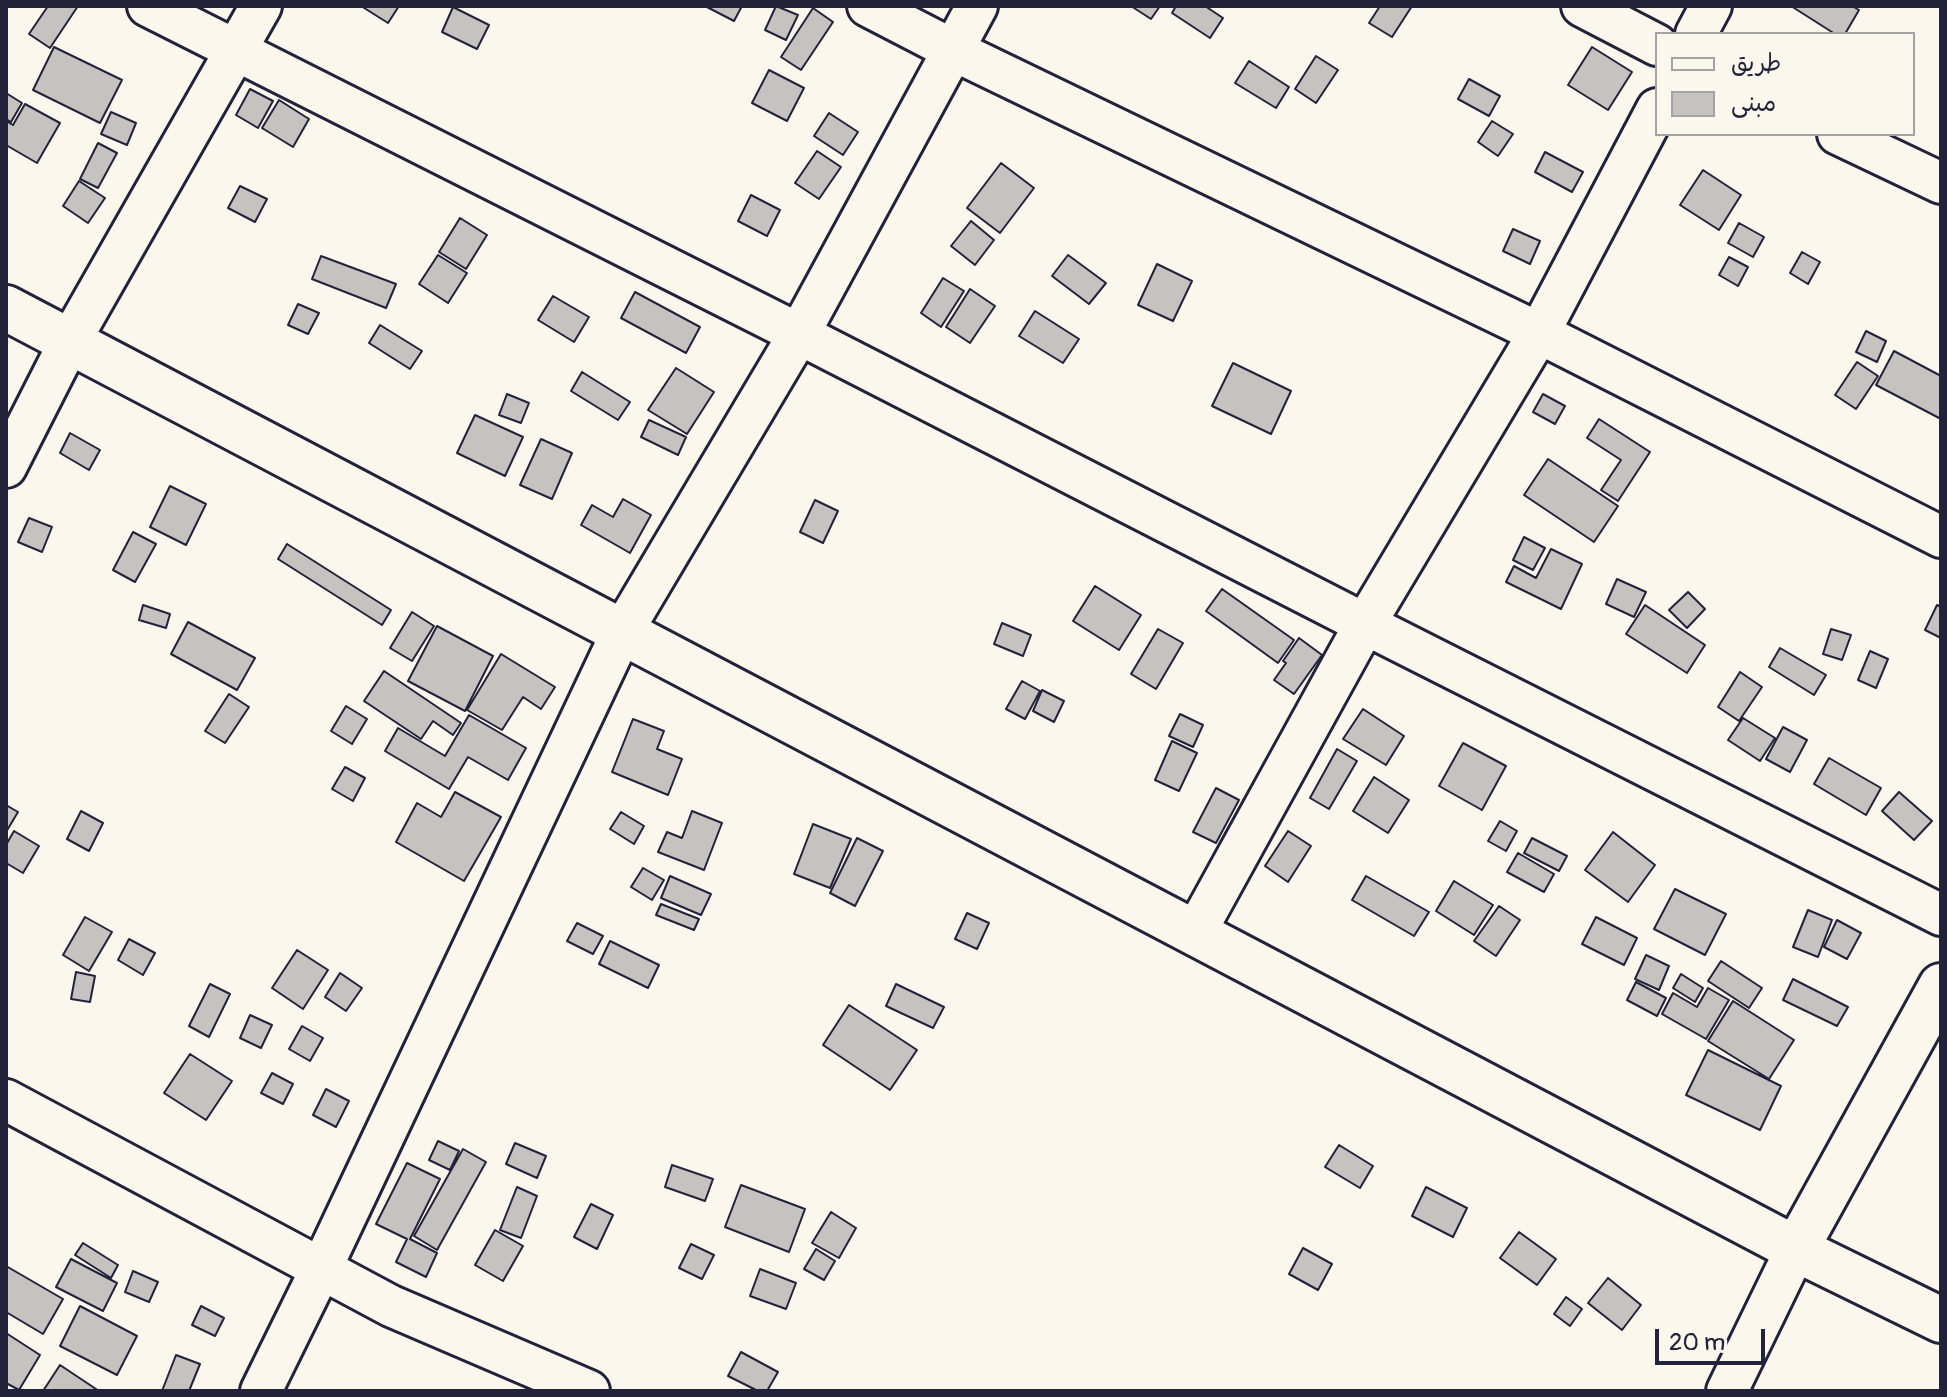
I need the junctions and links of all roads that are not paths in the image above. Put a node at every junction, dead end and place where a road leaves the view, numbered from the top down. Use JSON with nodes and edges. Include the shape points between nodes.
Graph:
{"nodes":[{"id":1,"x":148,"y":6,"type":"edge"},
{"id":2,"x":261,"y":6,"type":"edge"},
{"id":3,"x":868,"y":6,"type":"edge"},
{"id":4,"x":977,"y":6,"type":"edge"},
{"id":5,"x":1582,"y":6,"type":"edge"},
{"id":6,"x":1711,"y":6,"type":"edge"},
{"id":7,"x":1697,"y":32,"type":"edge"},
{"id":8,"x":1655,"y":44,"type":"edge"},
{"id":9,"x":953,"y":50,"type":"junction"},
{"id":10,"x":237,"y":51,"type":"junction"},
{"id":11,"x":1655,"y":113,"type":"edge"},
{"id":12,"x":1842,"y":136,"type":"edge"},
{"id":13,"x":1941,"y":183,"type":"edge"},
{"id":14,"x":6,"y":308,"type":"edge"},
{"id":15,"x":1539,"y":333,"type":"junction"},
{"id":16,"x":799,"y":334,"type":"junction"},
{"id":17,"x":70,"y":341,"type":"junction"},
{"id":18,"x":6,"y":467,"type":"edge"},
{"id":19,"x":1941,"y":537,"type":"edge"},
{"id":20,"x":1365,"y":624,"type":"junction"},
{"id":21,"x":622,"y":632,"type":"junction"},
{"id":22,"x":1941,"y":915,"type":"edge"},
{"id":23,"x":1195,"y":933,"type":"junction"},
{"id":24,"x":1941,"y":986,"type":"edge"},
{"id":25,"x":6,"y":1100,"type":"edge"},
{"id":26,"x":1796,"y":1249,"type":"junction"},
{"id":27,"x":321,"y":1269,"type":"junction"},
{"id":28,"x":1941,"y":1320,"type":"edge"},
{"id":29,"x":261,"y":1391,"type":"edge"},
{"id":30,"x":589,"y":1391,"type":"edge"},
{"id":31,"x":1727,"y":1391,"type":"edge"}],
"edges":[{"from":1,"to":10,"type":"street"},
{"from":2,"to":10,"type":"street"},
{"from":3,"to":9,"type":"street"},
{"from":4,"to":9,"type":"street"},
{"from":5,"to":8,"type":"street"},
{"from":6,"to":7,"type":"street"},
{"from":9,"to":15,"type":"street"},
{"from":9,"to":16,"type":"street"},
{"from":10,"to":16,"type":"street"},
{"from":10,"to":17,"type":"street"},
{"from":11,"to":15,"type":"street"},
{"from":12,"to":13,"type":"street"},
{"from":14,"to":17,"type":"main road"},
{"from":15,"to":19,"type":"street"},
{"from":15,"to":20,"type":"street"},
{"from":16,"to":20,"type":"street"},
{"from":16,"to":21,"type":"street"},
{"from":17,"to":18,"type":"street"},
{"from":17,"to":21,"type":"main road"},
{"from":20,"to":22,"type":"street"},
{"from":20,"to":23,"type":"street"},
{"from":21,"to":23,"type":"main road"},
{"from":21,"to":27,"type":"street"},
{"from":23,"to":26,"type":"main road"},
{"from":24,"to":26,"type":"main road"},
{"from":25,"to":27,"type":"street"},
{"from":26,"to":28,"type":"main road"},
{"from":26,"to":31,"type":"street"},
{"from":27,"to":29,"type":"street"},
{"from":27,"to":30,"type":"street","via":[[391,1306]]}]}
